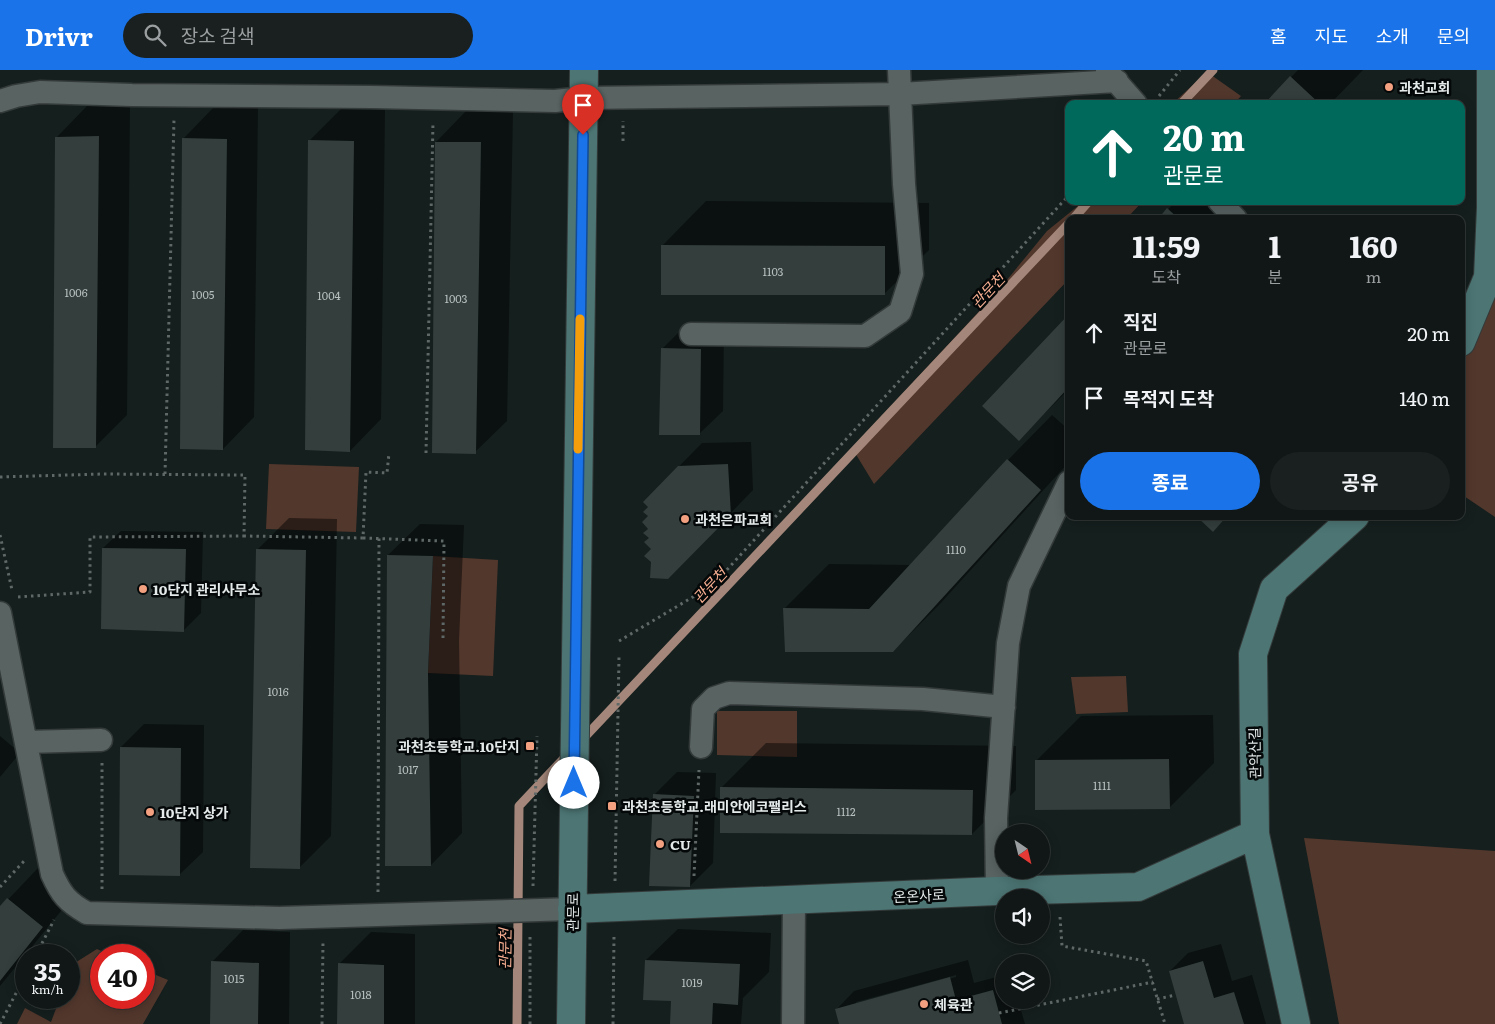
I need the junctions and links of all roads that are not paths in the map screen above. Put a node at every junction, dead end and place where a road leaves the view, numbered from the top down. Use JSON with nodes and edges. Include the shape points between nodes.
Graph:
{"nodes":[{"id":1,"x":584,"y":70,"type":"edge"},
{"id":2,"x":899,"y":70,"type":"edge"},
{"id":3,"x":1491,"y":70,"type":"edge"},
{"id":4,"x":1112,"y":75,"type":"edge"},
{"id":5,"x":900,"y":94,"type":"junction"},
{"id":6,"x":583,"y":98,"type":"junction"},
{"id":7,"x":1133,"y":100,"type":"edge"},
{"id":8,"x":0,"y":101,"type":"edge"},
{"id":9,"x":1223,"y":205,"type":"edge"},
{"id":10,"x":1232,"y":215,"type":"edge"},
{"id":11,"x":1465,"y":332,"type":"edge"},
{"id":12,"x":691,"y":334,"type":"dead end"},
{"id":13,"x":1065,"y":490,"type":"edge"},
{"id":14,"x":1350,"y":520,"type":"edge"},
{"id":15,"x":0,"y":613,"type":"edge"},
{"id":16,"x":1004,"y":707,"type":"junction"},
{"id":17,"x":26,"y":742,"type":"junction"},
{"id":18,"x":701,"y":747,"type":"road end"},
{"id":19,"x":101,"y":750,"type":"road end"},
{"id":20,"x":1255,"y":834,"type":"junction"},
{"id":21,"x":997,"y":889,"type":"edge"},
{"id":22,"x":1050,"y":889,"type":"edge"},
{"id":23,"x":995,"y":891,"type":"edge"},
{"id":24,"x":794,"y":900,"type":"junction"},
{"id":25,"x":572,"y":909,"type":"junction"},
{"id":26,"x":571,"y":1024,"type":"edge"},
{"id":27,"x":793,"y":1024,"type":"edge"},
{"id":28,"x":1296,"y":1024,"type":"edge"}],
"edges":[{"from":1,"to":6,"type":"street"},
{"from":2,"to":5,"type":"street"},
{"from":3,"to":11,"type":"street","via":[[1488,277]]},
{"from":4,"to":5,"type":"street"},
{"from":4,"to":7,"type":"street"},
{"from":5,"to":6,"type":"street"},
{"from":5,"to":12,"type":"street","via":[[912,274],[900,312],[865,336]]},
{"from":6,"to":8,"type":"street","via":[[555,101],[40,92]]},
{"from":6,"to":25,"type":"street","name":"관문로"},
{"from":9,"to":10,"type":"street"},
{"from":13,"to":16,"type":"street","via":[[1019,586],[1008,643]]},
{"from":14,"to":20,"type":"street","name":"관악산길","via":[[1274,589],[1253,654]]},
{"from":15,"to":17,"type":"street"},
{"from":16,"to":18,"type":"street","via":[[923,699],[729,693],[714,698],[703,710]]},
{"from":16,"to":21,"type":"street","via":[[996,818]]},
{"from":17,"to":19,"type":"street"},
{"from":17,"to":25,"type":"street","via":[[52,874],[70,904],[86,912],[279,918],[437,913],[526,903]]},
{"from":20,"to":22,"type":"street","name":"온온사로","via":[[1138,887]]},
{"from":20,"to":28,"type":"street","name":"관악산길"},
{"from":23,"to":24,"type":"street","name":"온온사로"},
{"from":24,"to":25,"type":"street","name":"온온사로"},
{"from":24,"to":27,"type":"street"},
{"from":25,"to":26,"type":"street","name":"관문로"}]}
